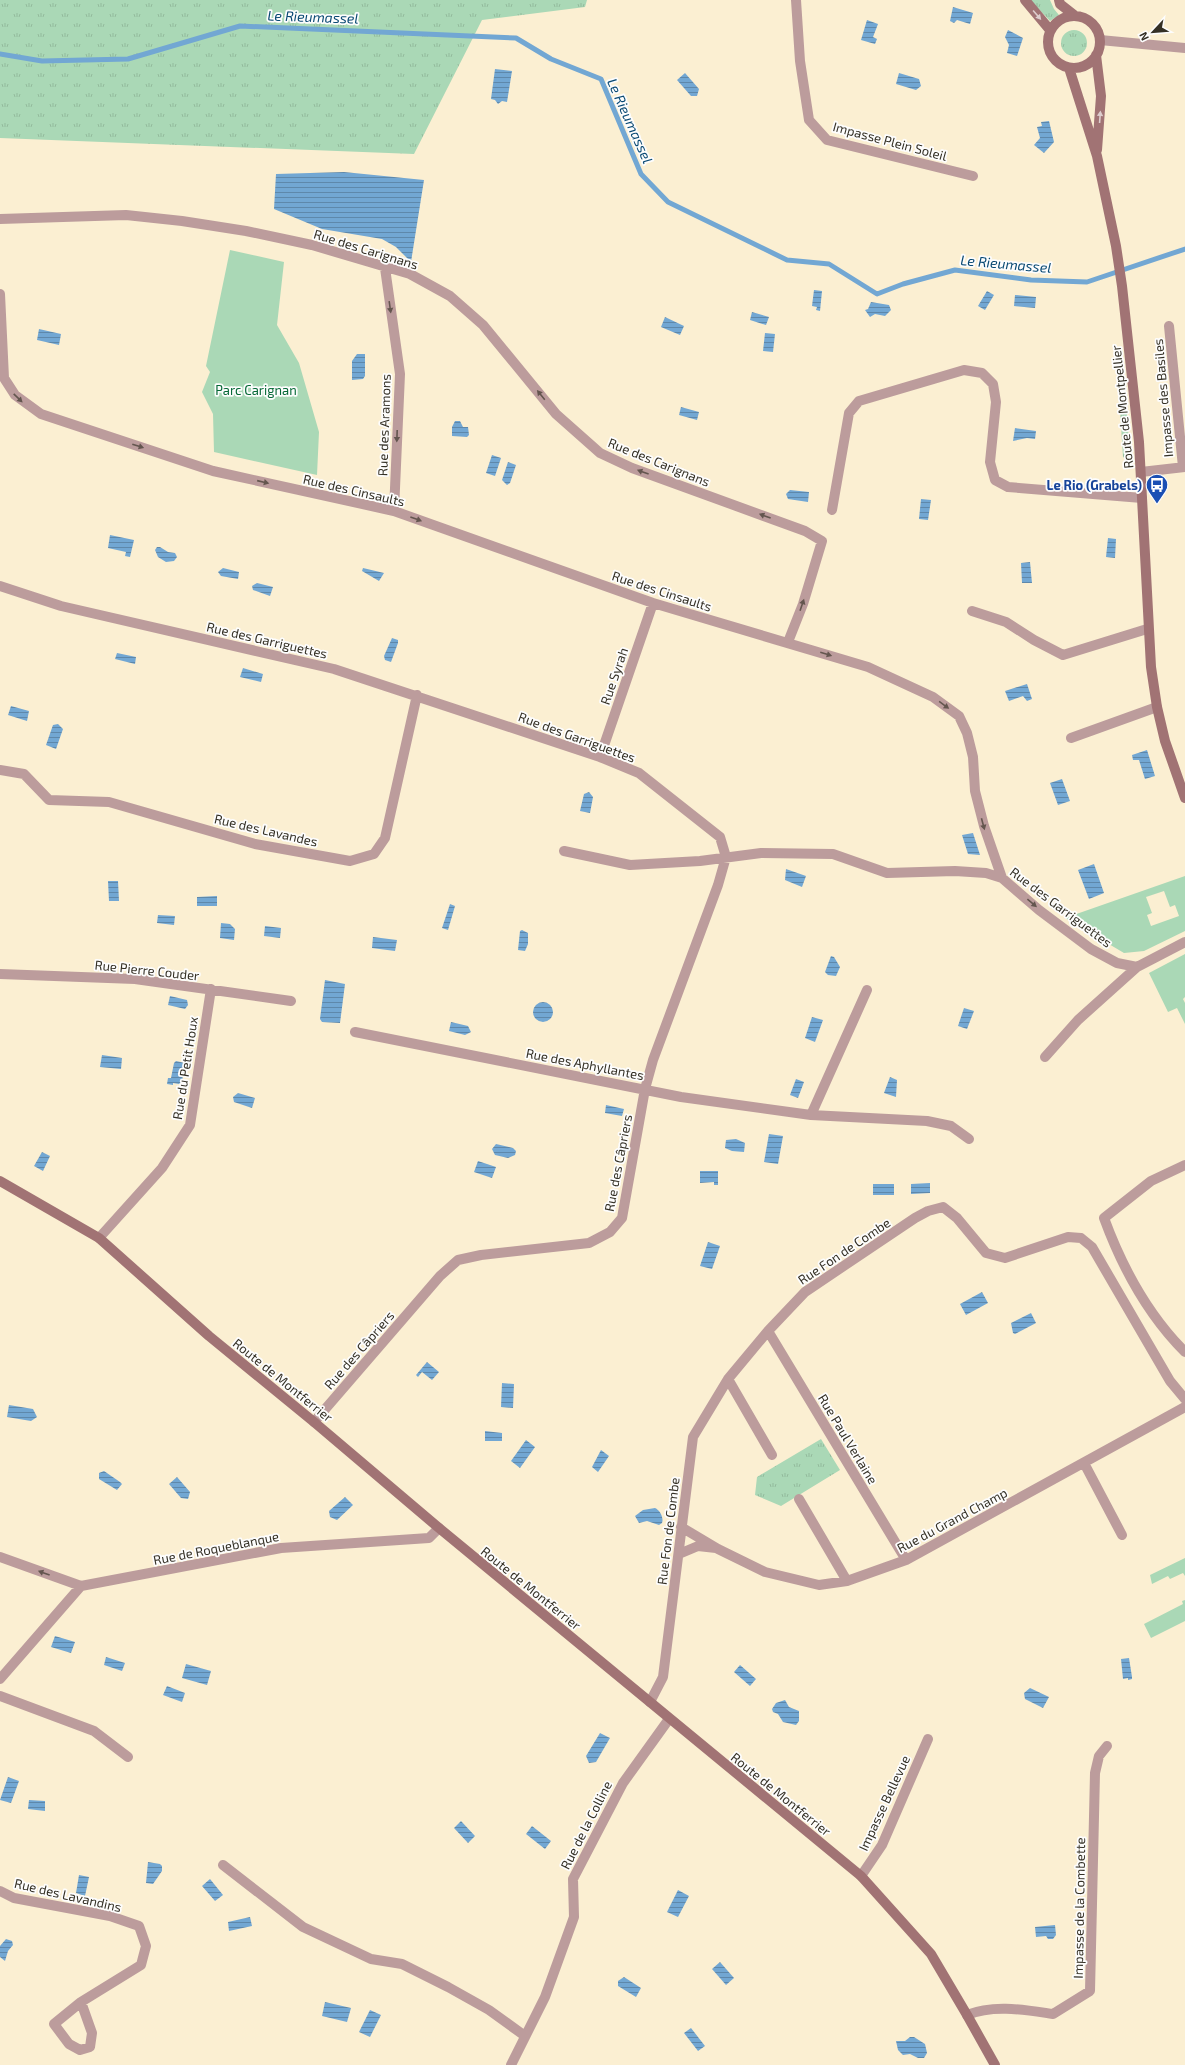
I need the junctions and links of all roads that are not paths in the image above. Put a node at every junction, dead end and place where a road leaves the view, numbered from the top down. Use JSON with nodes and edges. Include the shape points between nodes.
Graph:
{"nodes":[{"id":1,"x":796,"y":0,"type":"edge"},
{"id":2,"x":1025,"y":0,"type":"edge"},
{"id":3,"x":1059,"y":0,"type":"edge"},
{"id":4,"x":1074,"y":15,"type":"junction"},
{"id":5,"x":1050,"y":30,"type":"junction"},
{"id":6,"x":1100,"y":40,"type":"junction"},
{"id":7,"x":1185,"y":48,"type":"edge"},
{"id":8,"x":1096,"y":55,"type":"junction"},
{"id":9,"x":1069,"y":68,"type":"junction"},
{"id":10,"x":1097,"y":156,"type":"junction"},
{"id":11,"x":973,"y":176,"type":"dead end"},
{"id":12,"x":0,"y":219,"type":"edge"},
{"id":13,"x":385,"y":268,"type":"junction"},
{"id":14,"x":0,"y":294,"type":"edge"},
{"id":15,"x":1169,"y":326,"type":"dead end"},
{"id":16,"x":1184,"y":467,"type":"edge"},
{"id":17,"x":1141,"y":472,"type":"junction"},
{"id":18,"x":1142,"y":498,"type":"junction"},
{"id":19,"x":832,"y":510,"type":"dead end"},
{"id":20,"x":394,"y":511,"type":"junction"},
{"id":21,"x":0,"y":586,"type":"edge"},
{"id":22,"x":653,"y":603,"type":"junction"},
{"id":23,"x":972,"y":611,"type":"dead end"},
{"id":24,"x":1147,"y":629,"type":"junction"},
{"id":25,"x":788,"y":642,"type":"junction"},
{"id":26,"x":417,"y":696,"type":"junction"},
{"id":27,"x":1157,"y":707,"type":"junction"},
{"id":28,"x":1071,"y":738,"type":"dead end"},
{"id":29,"x":600,"y":757,"type":"junction"},
{"id":30,"x":0,"y":770,"type":"edge"},
{"id":31,"x":1185,"y":798,"type":"edge"},
{"id":32,"x":564,"y":851,"type":"dead end"},
{"id":33,"x":726,"y":857,"type":"junction"},
{"id":34,"x":1002,"y":878,"type":"junction"},
{"id":35,"x":1185,"y":942,"type":"edge"},
{"id":36,"x":1137,"y":967,"type":"junction"},
{"id":37,"x":0,"y":974,"type":"edge"},
{"id":38,"x":211,"y":989,"type":"junction"},
{"id":39,"x":867,"y":990,"type":"dead end"},
{"id":40,"x":291,"y":1001,"type":"dead end"},
{"id":41,"x":355,"y":1032,"type":"dead end"},
{"id":42,"x":1045,"y":1058,"type":"dead end"},
{"id":43,"x":645,"y":1089,"type":"junction"},
{"id":44,"x":811,"y":1116,"type":"junction"},
{"id":45,"x":970,"y":1139,"type":"dead end"},
{"id":46,"x":1185,"y":1164,"type":"edge"},
{"id":47,"x":0,"y":1181,"type":"edge"},
{"id":48,"x":99,"y":1238,"type":"junction"},
{"id":49,"x":768,"y":1331,"type":"junction"},
{"id":50,"x":1185,"y":1352,"type":"edge"},
{"id":51,"x":728,"y":1380,"type":"junction"},
{"id":52,"x":1185,"y":1400,"type":"edge"},
{"id":53,"x":1185,"y":1407,"type":"edge"},
{"id":54,"x":314,"y":1422,"type":"junction"},
{"id":55,"x":772,"y":1455,"type":"dead end"},
{"id":56,"x":1084,"y":1463,"type":"junction"},
{"id":57,"x":799,"y":1499,"type":"dead end"},
{"id":58,"x":682,"y":1527,"type":"junction"},
{"id":59,"x":439,"y":1528,"type":"junction"},
{"id":60,"x":1122,"y":1535,"type":"dead end"},
{"id":61,"x":718,"y":1549,"type":"junction"},
{"id":62,"x":679,"y":1554,"type":"junction"},
{"id":63,"x":0,"y":1557,"type":"edge"},
{"id":64,"x":906,"y":1560,"type":"junction"},
{"id":65,"x":847,"y":1581,"type":"junction"},
{"id":66,"x":81,"y":1586,"type":"junction"},
{"id":67,"x":0,"y":1679,"type":"edge"},
{"id":68,"x":0,"y":1696,"type":"edge"},
{"id":69,"x":650,"y":1702,"type":"junction"},
{"id":70,"x":669,"y":1719,"type":"junction"},
{"id":71,"x":928,"y":1739,"type":"dead end"},
{"id":72,"x":1107,"y":1746,"type":"dead end"},
{"id":73,"x":128,"y":1757,"type":"dead end"},
{"id":74,"x":223,"y":1865,"type":"dead end"},
{"id":75,"x":861,"y":1876,"type":"junction"},
{"id":76,"x":0,"y":1891,"type":"edge"},
{"id":77,"x":81,"y":2002,"type":"junction"},
{"id":78,"x":967,"y":2015,"type":"junction"},
{"id":79,"x":525,"y":2036,"type":"junction"},
{"id":80,"x":511,"y":2065,"type":"edge"},
{"id":81,"x":995,"y":2065,"type":"edge"}],
"edges":[{"from":1,"to":11,"type":"street","name":"Impasse Plein Soleil","via":[[800,61],[809,120],[827,140]]},
{"from":2,"to":5,"type":"street","one_way":true},
{"from":3,"to":4,"type":"street","via":[[1060,4]]},
{"from":4,"to":5,"type":"street","via":[[1060,19]]},
{"from":4,"to":6,"type":"street","via":[[1089,20],[1098,32]]},
{"from":5,"to":9,"type":"street","via":[[1047,38],[1050,54],[1054,60]]},
{"from":6,"to":7,"type":"street"},
{"from":6,"to":8,"type":"street"},
{"from":8,"to":9,"type":"street","via":[[1085,66]]},
{"from":10,"to":8,"type":"street","name":"Route de Montpellier","one_way":true,"via":[[1101,96]]},
{"from":9,"to":10,"type":"street","name":"Route de Montpellier"},
{"from":10,"to":17,"type":"street","name":"Route de Montpellier","via":[[1122,286]]},
{"from":12,"to":13,"type":"street","name":"Rue des Carignans","via":[[126,215],[182,221],[312,245]]},
{"from":13,"to":20,"type":"street","name":"Rue des Aramons","one_way":true,"via":[[400,374]]},
{"from":25,"to":13,"type":"street","name":"Rue des Carignans","one_way":true,"via":[[803,604],[822,541],[805,530],[632,468],[600,454],[556,414],[483,324],[450,296],[410,274]]},
{"from":14,"to":20,"type":"street","name":"Rue des Cinsaults","one_way":true,"via":[[4,378],[15,395],[41,414],[213,471]]},
{"from":15,"to":16,"type":"street","name":"Impasse des Basiles"},
{"from":16,"to":17,"type":"street"},
{"from":17,"to":18,"type":"street","name":"Route de Montpellier"},
{"from":18,"to":19,"type":"street","via":[[1008,487],[995,480],[990,462],[996,402],[993,384],[982,373],[964,370],[858,401],[849,413]]},
{"from":18,"to":24,"type":"street","name":"Route de Montpellier"},
{"from":20,"to":22,"type":"street","name":"Rue des Cinsaults","one_way":true},
{"from":21,"to":26,"type":"street","name":"Rue des Garriguettes","via":[[61,606],[334,669]]},
{"from":22,"to":25,"type":"street","name":"Rue des Cinsaults"},
{"from":22,"to":29,"type":"street","name":"Rue Syrah"},
{"from":23,"to":24,"type":"street","via":[[1006,622],[1063,655]]},
{"from":24,"to":27,"type":"street","name":"Route de Montpellier"},
{"from":25,"to":34,"type":"street","one_way":true,"via":[[868,667],[933,697],[959,716],[967,733],[973,757],[975,791],[984,826]]},
{"from":26,"to":29,"type":"street","name":"Rue des Garriguettes"},
{"from":26,"to":30,"type":"street","name":"Rue des Lavandes","via":[[385,838],[374,854],[350,861],[255,844],[109,802],[49,800],[24,774]]},
{"from":27,"to":28,"type":"street"},
{"from":27,"to":31,"type":"street","name":"Route de Montpellier","via":[[1168,750]]},
{"from":29,"to":33,"type":"street","name":"Rue des Garriguettes","via":[[638,773],[668,795],[720,837]]},
{"from":32,"to":33,"type":"street","via":[[630,865]]},
{"from":33,"to":34,"type":"street","name":"Rue des Garriguettes","via":[[761,853],[833,854],[888,873],[955,871],[986,873]]},
{"from":33,"to":43,"type":"street","name":"Rue des Câpriers"},
{"from":34,"to":36,"type":"street","name":"Rue des Garriguettes","one_way":true,"via":[[1091,949],[1117,963]]},
{"from":35,"to":36,"type":"street"},
{"from":36,"to":42,"type":"street","via":[[1078,1020]]},
{"from":37,"to":38,"type":"street","name":"Rue Pierre Couder","via":[[135,979]]},
{"from":38,"to":40,"type":"street","name":"Rue Pierre Couder"},
{"from":38,"to":48,"type":"street","name":"Rue du Petit Houx","via":[[190,1125],[162,1168]]},
{"from":39,"to":44,"type":"street"},
{"from":41,"to":43,"type":"street","name":"Rue des Aphyllantes"},
{"from":43,"to":44,"type":"street","name":"Rue des Aphyllantes","via":[[681,1097]]},
{"from":43,"to":54,"type":"street","name":"Rue des Câpriers","via":[[622,1218],[610,1232],[589,1243],[458,1260],[440,1276]]},
{"from":44,"to":45,"type":"street","name":"Rue des Aphyllantes","via":[[927,1121],[951,1126]]},
{"from":46,"to":50,"type":"street","via":[[1151,1181],[1104,1218],[1116,1250],[1138,1294]]},
{"from":47,"to":48,"type":"street","name":"Route de Montferrier"},
{"from":48,"to":54,"type":"street","name":"Route de Montferrier","via":[[209,1336]]},
{"from":49,"to":51,"type":"street","name":"Rue Fon de Combe"},
{"from":49,"to":52,"type":"street","name":"Rue Fon de Combe","via":[[805,1292],[914,1218],[943,1207],[957,1218],[986,1253],[1005,1258],[1068,1237],[1082,1238],[1092,1247],[1170,1381]]},
{"from":49,"to":64,"type":"street","name":"Rue Paul Verlaine"},
{"from":51,"to":55,"type":"street"},
{"from":51,"to":58,"type":"street","name":"Rue Fon de Combe","via":[[693,1437]]},
{"from":53,"to":56,"type":"street","name":"Rue du Grand Champ"},
{"from":54,"to":59,"type":"street","name":"Route de Montferrier"},
{"from":56,"to":60,"type":"street"},
{"from":56,"to":64,"type":"street","name":"Rue du Grand Champ"},
{"from":57,"to":65,"type":"street"},
{"from":58,"to":61,"type":"street","name":"Rue du Grand Champ"},
{"from":58,"to":62,"type":"street","name":"Rue Fon de Combe"},
{"from":59,"to":66,"type":"street","name":"Rue de Roqueblanque","via":[[429,1538],[281,1548]]},
{"from":59,"to":69,"type":"street","name":"Route de Montferrier"},
{"from":61,"to":62,"type":"street","name":"Rue du Grand Champ","via":[[698,1546]]},
{"from":61,"to":65,"type":"street","name":"Rue du Grand Champ","via":[[765,1572],[790,1579],[819,1585]]},
{"from":62,"to":69,"type":"street","name":"Rue Fon de Combe","via":[[663,1677]]},
{"from":66,"to":63,"type":"street","one_way":true},
{"from":64,"to":65,"type":"street","name":"Rue du Grand Champ"},
{"from":66,"to":67,"type":"street"},
{"from":68,"to":73,"type":"street","via":[[94,1732]]},
{"from":69,"to":70,"type":"street","name":"Route de Montferrier"},
{"from":70,"to":75,"type":"street","name":"Route de Montferrier"},
{"from":70,"to":79,"type":"street","name":"Rue de la Colline","via":[[623,1783],[572,1879],[574,1917],[545,1997]]},
{"from":71,"to":75,"type":"street","name":"Impasse Bellevue","via":[[882,1845]]},
{"from":72,"to":78,"type":"street","name":"Impasse de la Combette","via":[[1099,1756],[1095,1773],[1090,1991],[1053,2014],[1013,2008],[975,2011]]},
{"from":74,"to":79,"type":"street","via":[[303,1927],[371,1959],[402,1964],[415,1970],[489,2010]]},
{"from":75,"to":78,"type":"street","name":"Route de Montferrier","via":[[931,1954]]},
{"from":76,"to":77,"type":"street","name":"Rue des Lavandins","via":[[14,1898],[110,1916],[139,1926],[146,1946],[141,1965]]},
{"from":77,"to":77,"type":"street","name":"Rue des Lavandins","via":[[92,2033],[90,2047],[80,2050],[69,2044],[54,2024]]},
{"from":78,"to":81,"type":"street","name":"Route de Montferrier"},
{"from":79,"to":80,"type":"street","name":"Rue de la Colline"}]}
